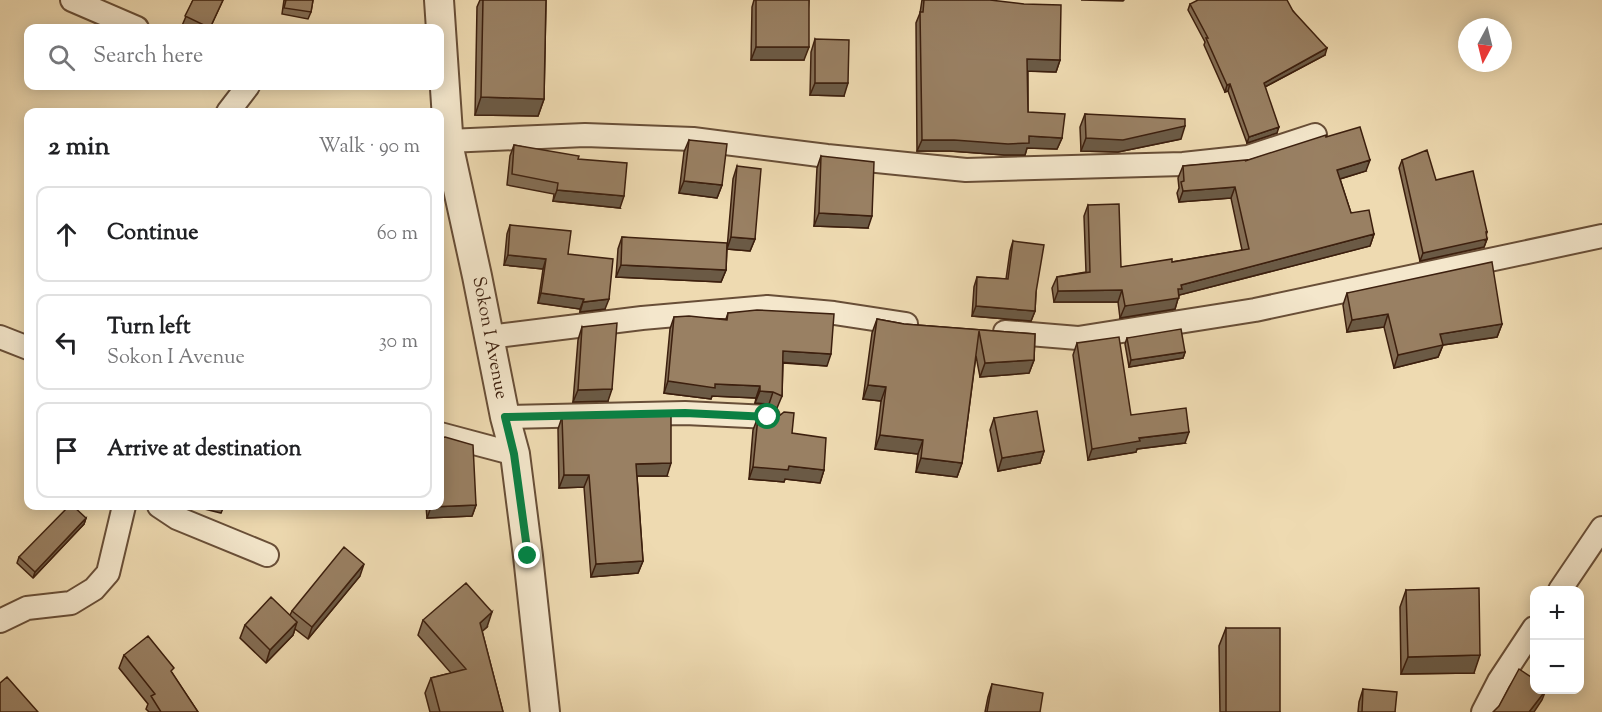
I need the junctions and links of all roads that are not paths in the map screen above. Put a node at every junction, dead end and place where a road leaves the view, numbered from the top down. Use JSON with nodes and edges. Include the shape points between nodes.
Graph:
{"nodes":[{"id":1,"x":72,"y":0,"type":"edge"},
{"id":2,"x":439,"y":0,"type":"edge"},
{"id":3,"x":128,"y":24,"type":"edge"},
{"id":4,"x":440,"y":24,"type":"edge"},
{"id":5,"x":444,"y":89,"type":"edge"},
{"id":6,"x":245,"y":90,"type":"edge"},
{"id":7,"x":231,"y":108,"type":"edge"},
{"id":8,"x":1315,"y":135,"type":"dead end"},
{"id":9,"x":448,"y":141,"type":"junction"},
{"id":10,"x":1602,"y":236,"type":"edge"},
{"id":11,"x":924,"y":326,"type":"edge"},
{"id":12,"x":983,"y":330,"type":"edge"},
{"id":13,"x":0,"y":337,"type":"edge"},
{"id":14,"x":489,"y":337,"type":"junction"},
{"id":15,"x":24,"y":346,"type":"edge"},
{"id":16,"x":505,"y":417,"type":"junction"},
{"id":17,"x":768,"y":417,"type":"edge"},
{"id":18,"x":444,"y":435,"type":"edge"},
{"id":19,"x":514,"y":454,"type":"junction"},
{"id":20,"x":123,"y":510,"type":"edge"},
{"id":21,"x":165,"y":510,"type":"edge"},
{"id":22,"x":1602,"y":528,"type":"edge"},
{"id":23,"x":267,"y":555,"type":"dead end"},
{"id":24,"x":1563,"y":586,"type":"edge"},
{"id":25,"x":0,"y":621,"type":"edge"},
{"id":26,"x":1530,"y":634,"type":"edge"},
{"id":27,"x":545,"y":712,"type":"edge"},
{"id":28,"x":1483,"y":712,"type":"edge"}],
"edges":[{"from":1,"to":3,"type":"street"},
{"from":2,"to":4,"type":"street","name":"Sokon I Avenue"},
{"from":5,"to":9,"type":"street","name":"Sokon I Avenue"},
{"from":6,"to":7,"type":"street"},
{"from":8,"to":9,"type":"street","via":[[1248,157],[1194,163],[966,170],[693,139],[585,135]]},
{"from":9,"to":14,"type":"street","name":"Sokon I Avenue"},
{"from":10,"to":12,"type":"street","via":[[1255,310],[1078,338]]},
{"from":11,"to":14,"type":"street","via":[[767,307]]},
{"from":13,"to":15,"type":"street"},
{"from":14,"to":16,"type":"street","name":"Sokon I Avenue"},
{"from":16,"to":17,"type":"street","via":[[685,413]]},
{"from":16,"to":19,"type":"street","name":"Sokon I Avenue"},
{"from":18,"to":19,"type":"street"},
{"from":19,"to":27,"type":"street","name":"Sokon I Avenue"},
{"from":20,"to":25,"type":"street","via":[[108,573],[94,589],[70,603],[27,608]]},
{"from":21,"to":23,"type":"street"},
{"from":22,"to":24,"type":"street"},
{"from":26,"to":28,"type":"street"}]}
